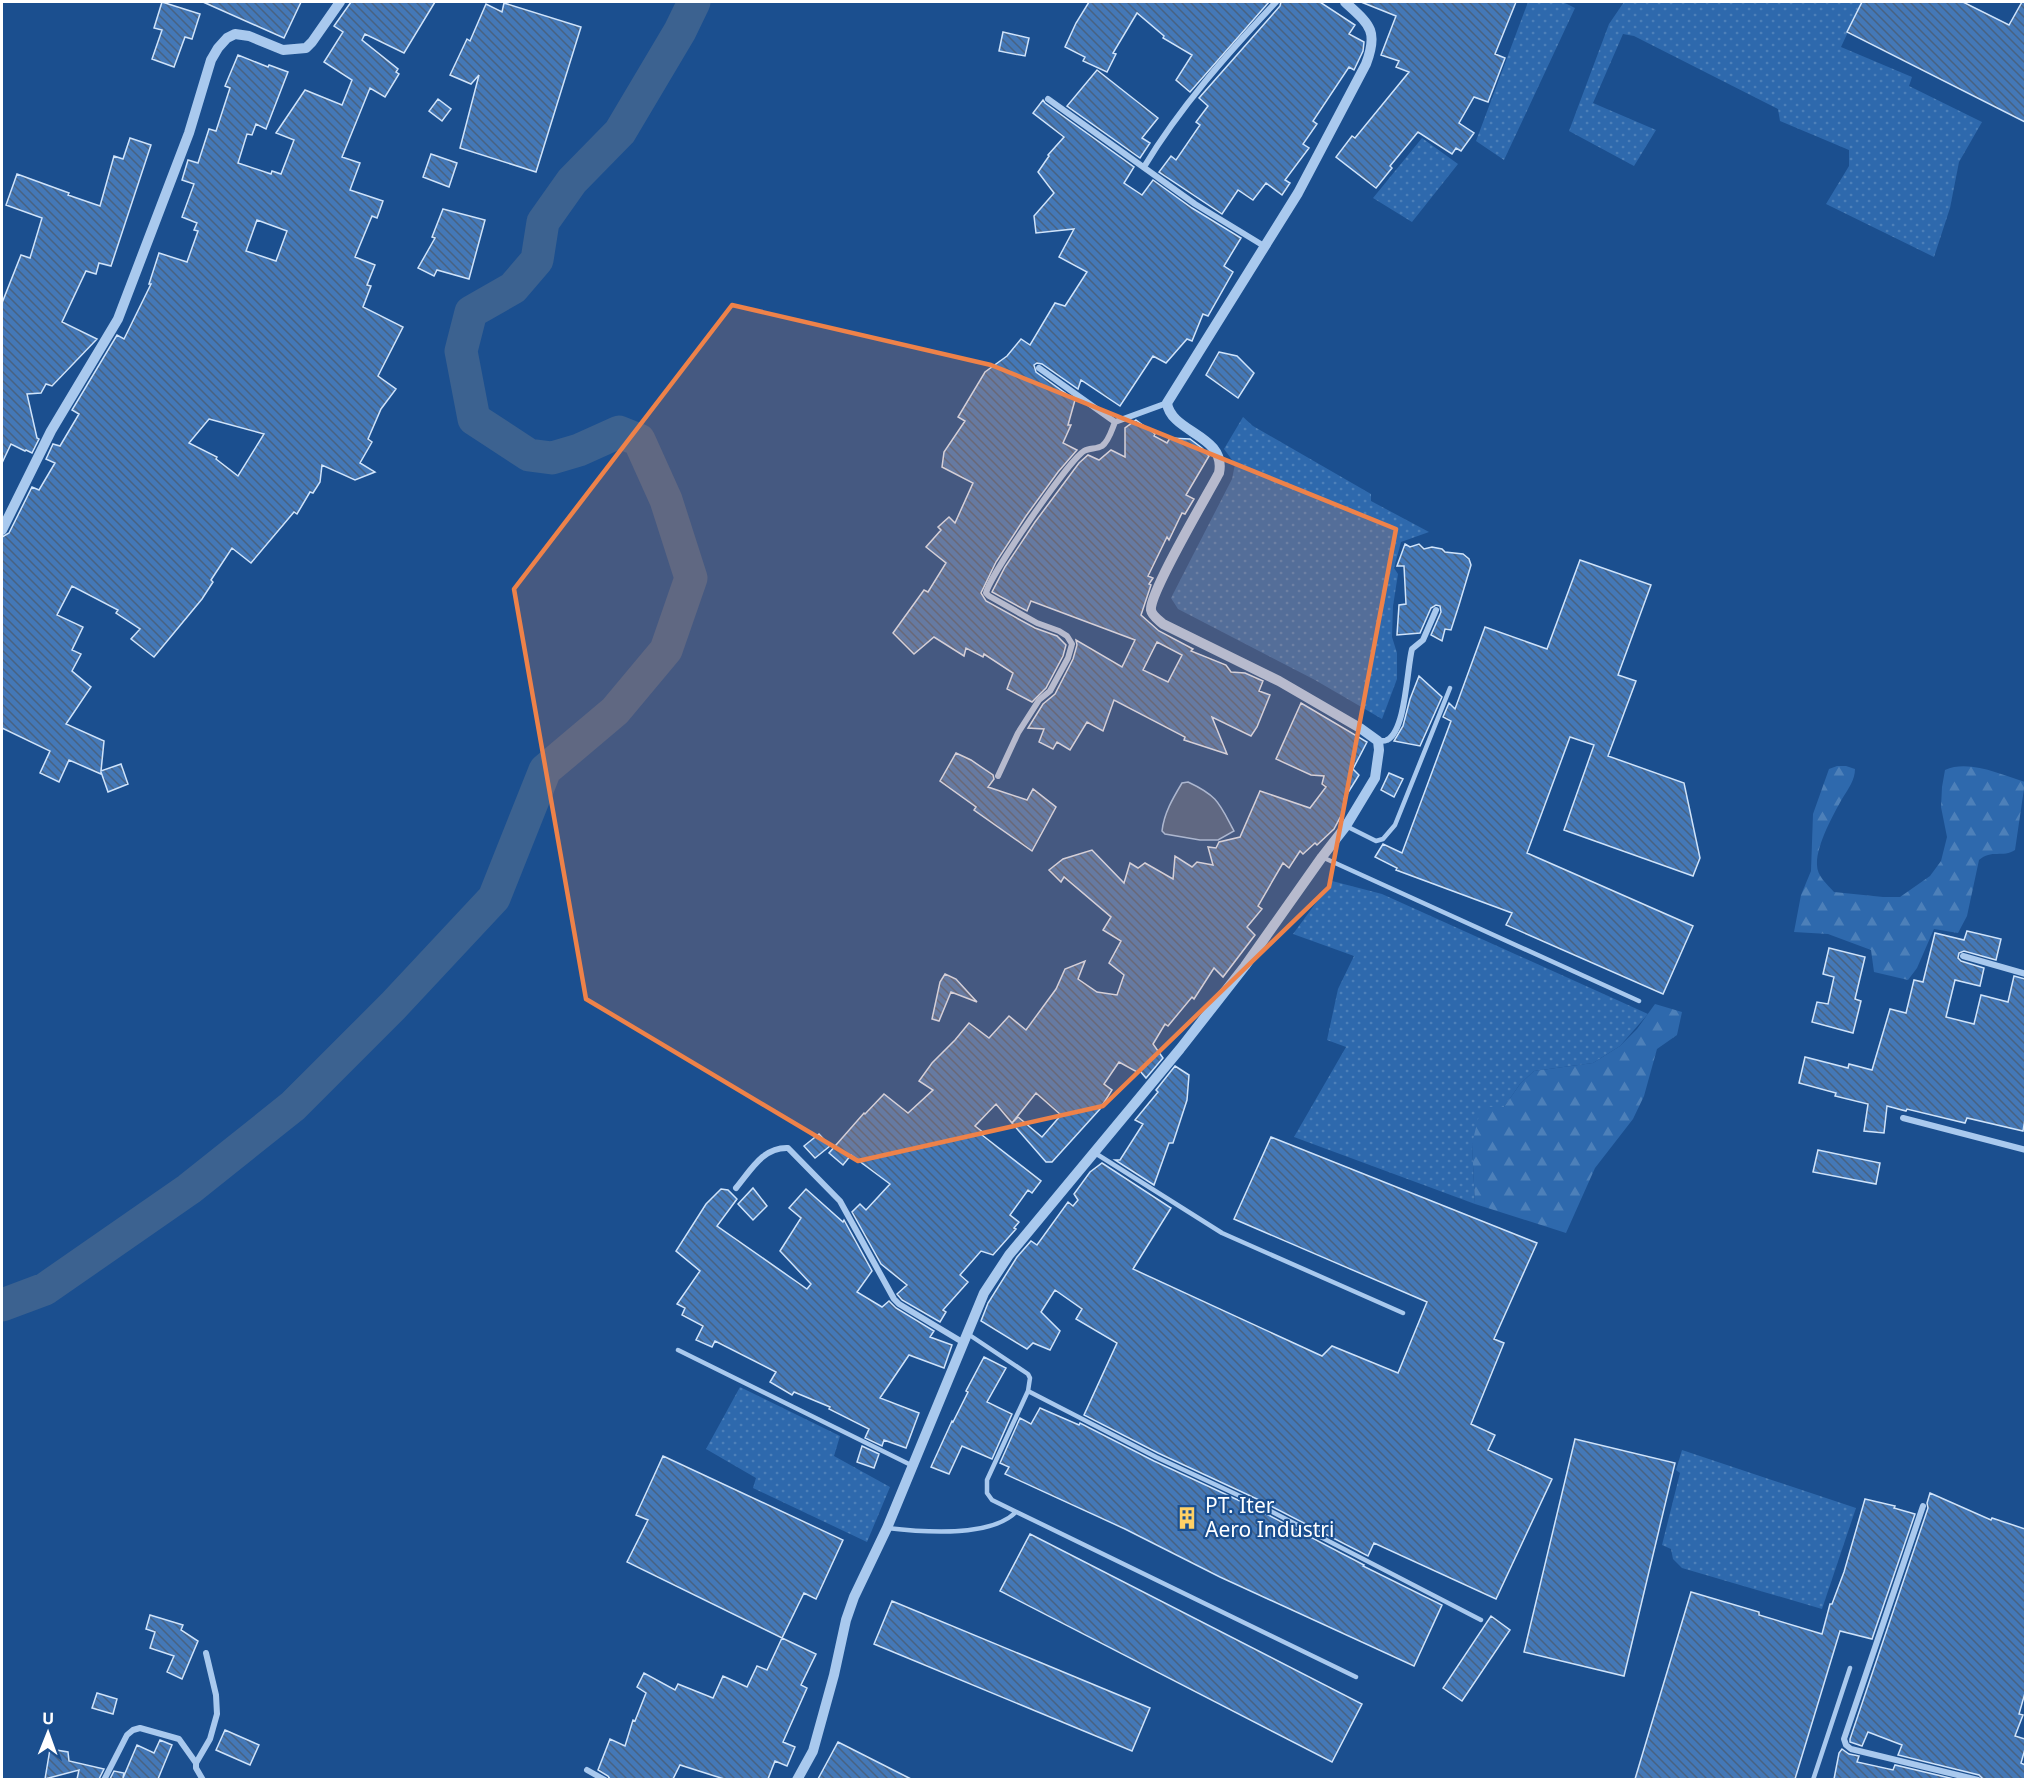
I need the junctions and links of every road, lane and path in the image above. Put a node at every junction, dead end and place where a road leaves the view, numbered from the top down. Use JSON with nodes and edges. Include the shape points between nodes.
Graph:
{"nodes":[{"id":1,"x":340,"y":2,"type":"edge"},
{"id":2,"x":1276,"y":2,"type":"edge"},
{"id":3,"x":1345,"y":2,"type":"edge"},
{"id":4,"x":1048,"y":99,"type":"dead end"},
{"id":5,"x":1144,"y":167,"type":"junction"},
{"id":6,"x":1264,"y":246,"type":"junction"},
{"id":7,"x":1039,"y":368,"type":"dead end"},
{"id":8,"x":1167,"y":403,"type":"junction"},
{"id":9,"x":1115,"y":422,"type":"junction"},
{"id":10,"x":2,"y":530,"type":"edge"},
{"id":11,"x":1436,"y":610,"type":"dead end"},
{"id":12,"x":1450,"y":688,"type":"dead end"},
{"id":13,"x":1378,"y":741,"type":"junction"},
{"id":14,"x":998,"y":776,"type":"dead end"},
{"id":15,"x":1346,"y":825,"type":"junction"},
{"id":16,"x":1322,"y":857,"type":"junction"},
{"id":17,"x":1963,"y":956,"type":"dead end"},
{"id":18,"x":2025,"y":974,"type":"edge"},
{"id":19,"x":1639,"y":1001,"type":"dead end"},
{"id":20,"x":1904,"y":1118,"type":"dead end"},
{"id":21,"x":2025,"y":1150,"type":"edge"},
{"id":22,"x":1094,"y":1153,"type":"junction"},
{"id":23,"x":736,"y":1188,"type":"dead end"},
{"id":24,"x":1403,"y":1313,"type":"dead end"},
{"id":25,"x":966,"y":1339,"type":"junction"},
{"id":26,"x":678,"y":1350,"type":"dead end"},
{"id":27,"x":1028,"y":1391,"type":"junction"},
{"id":28,"x":913,"y":1466,"type":"junction"},
{"id":29,"x":1923,"y":1506,"type":"dead end"},
{"id":30,"x":1016,"y":1512,"type":"junction"},
{"id":31,"x":887,"y":1528,"type":"junction"},
{"id":32,"x":1481,"y":1620,"type":"dead end"},
{"id":33,"x":206,"y":1653,"type":"dead end"},
{"id":34,"x":1850,"y":1668,"type":"dead end"},
{"id":35,"x":1356,"y":1677,"type":"dead end"},
{"id":36,"x":196,"y":1763,"type":"junction"},
{"id":37,"x":587,"y":1770,"type":"dead end"},
{"id":38,"x":104,"y":1779,"type":"edge"},
{"id":39,"x":203,"y":1779,"type":"edge"},
{"id":40,"x":605,"y":1779,"type":"edge"},
{"id":41,"x":797,"y":1779,"type":"edge"},
{"id":42,"x":1813,"y":1779,"type":"edge"},
{"id":43,"x":1978,"y":1779,"type":"edge"}],
"edges":[{"from":1,"to":10,"type":"street","via":[[306,48],[283,50],[235,34],[227,38],[211,60],[189,133],[118,319],[51,431]]},
{"from":2,"to":5,"type":"street","via":[[1204,84]]},
{"from":3,"to":6,"type":"street","via":[[1371,28],[1369,57],[1298,193]]},
{"from":4,"to":5,"type":"street"},
{"from":5,"to":6,"type":"street"},
{"from":6,"to":8,"type":"street"},
{"from":7,"to":9,"type":"street"},
{"from":8,"to":9,"type":"street"},
{"from":8,"to":13,"type":"street","via":[[1177,419],[1216,450],[1221,467],[1152,600],[1152,614],[1163,624],[1279,681]]},
{"from":9,"to":14,"type":"street","via":[[1102,446],[1083,451],[1067,470],[986,591],[988,596],[1059,631],[1072,644],[1050,691],[1039,700],[1018,733]]},
{"from":11,"to":13,"type":"street","via":[[1423,640],[1412,649],[1406,695],[1392,736]]},
{"from":12,"to":15,"type":"lane","via":[[1395,825],[1376,841]]},
{"from":13,"to":15,"type":"street","via":[[1375,778]]},
{"from":15,"to":16,"type":"street"},
{"from":16,"to":19,"type":"lane"},
{"from":16,"to":22,"type":"street","via":[[1245,966]]},
{"from":17,"to":18,"type":"street"},
{"from":20,"to":21,"type":"street"},
{"from":22,"to":24,"type":"lane","via":[[1222,1233]]},
{"from":22,"to":25,"type":"street","via":[[1009,1255],[984,1293]]},
{"from":23,"to":25,"type":"street","via":[[766,1152],[776,1147],[788,1148],[840,1201],[898,1304]]},
{"from":25,"to":27,"type":"lane","via":[[1028,1374]]},
{"from":25,"to":28,"type":"street"},
{"from":26,"to":28,"type":"lane"},
{"from":27,"to":30,"type":"lane","via":[[986,1487],[992,1500]]},
{"from":27,"to":32,"type":"lane"},
{"from":28,"to":31,"type":"street"},
{"from":29,"to":43,"type":"street","via":[[1844,1739],[1851,1749]]},
{"from":30,"to":31,"type":"lane","via":[[1001,1522],[961,1532]]},
{"from":30,"to":35,"type":"lane"},
{"from":31,"to":41,"type":"street","via":[[854,1597],[813,1751]]},
{"from":33,"to":36,"type":"street","via":[[217,1714],[210,1739]]},
{"from":34,"to":42,"type":"lane"},
{"from":36,"to":38,"type":"street","via":[[179,1739],[141,1728],[127,1735]]},
{"from":36,"to":39,"type":"street"},
{"from":37,"to":40,"type":"street"}]}
